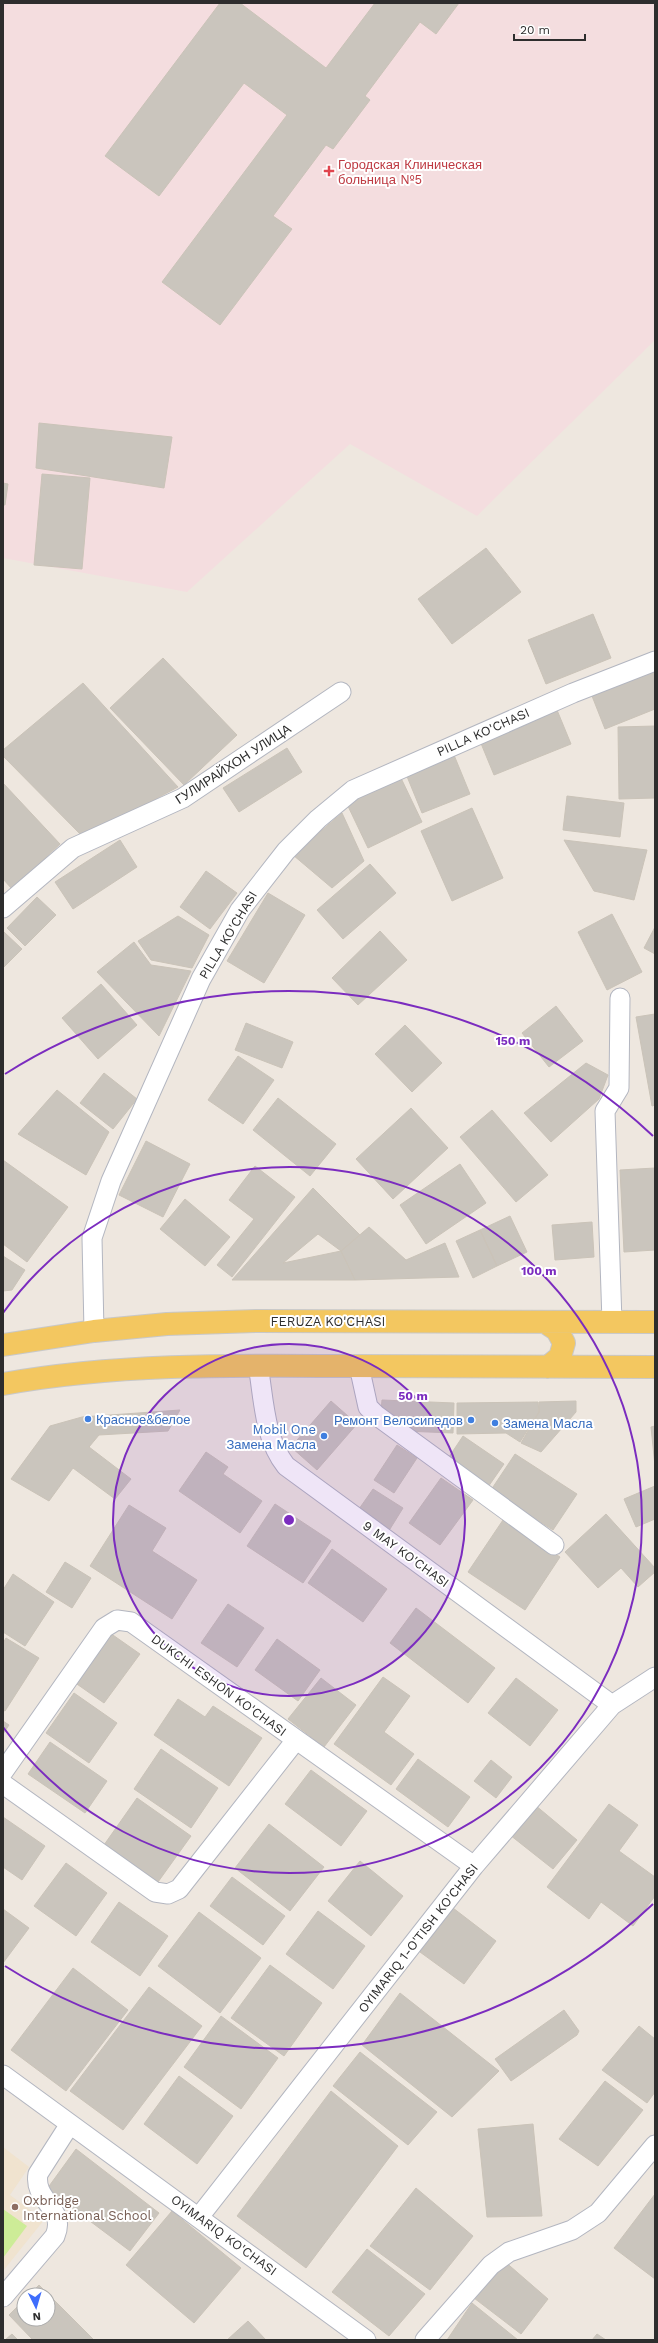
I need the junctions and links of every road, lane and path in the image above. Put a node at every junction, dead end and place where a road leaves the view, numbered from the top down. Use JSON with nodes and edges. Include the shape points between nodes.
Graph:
{"nodes":[{"id":1,"x":655,"y":661,"type":"edge"},
{"id":2,"x":341,"y":692,"type":"dead end"},
{"id":3,"x":3,"y":908,"type":"edge"},
{"id":4,"x":620,"y":998,"type":"dead end"},
{"id":5,"x":546,"y":1322,"type":"junction"},
{"id":6,"x":612,"y":1322,"type":"junction"},
{"id":7,"x":655,"y":1322,"type":"edge"},
{"id":8,"x":94,"y":1331,"type":"junction"},
{"id":9,"x":3,"y":1345,"type":"edge"},
{"id":10,"x":258,"y":1365,"type":"junction"},
{"id":11,"x":359,"y":1366,"type":"junction"},
{"id":12,"x":548,"y":1367,"type":"junction"},
{"id":13,"x":655,"y":1367,"type":"edge"},
{"id":14,"x":3,"y":1384,"type":"edge"},
{"id":15,"x":554,"y":1545,"type":"dead end"},
{"id":16,"x":655,"y":1677,"type":"edge"},
{"id":17,"x":612,"y":1704,"type":"junction"},
{"id":18,"x":296,"y":1740,"type":"junction"},
{"id":19,"x":3,"y":1772,"type":"edge"},
{"id":20,"x":3,"y":1784,"type":"edge"},
{"id":21,"x":474,"y":1866,"type":"junction"},
{"id":22,"x":3,"y":2075,"type":"edge"},
{"id":23,"x":70,"y":2124,"type":"junction"},
{"id":24,"x":655,"y":2145,"type":"edge"},
{"id":25,"x":199,"y":2217,"type":"junction"},
{"id":26,"x":3,"y":2296,"type":"edge"},
{"id":27,"x":366,"y":2340,"type":"edge"},
{"id":28,"x":425,"y":2340,"type":"edge"}],
"edges":[{"from":1,"to":8,"type":"street","name":"PILLA KO'CHASI","via":[[572,693],[353,790],[286,851],[240,910],[201,979],[111,1181],[92,1238]]},
{"from":2,"to":3,"type":"street","name":"ГУЛИРАЙХОН УЛИЦА","via":[[184,798],[74,848]]},
{"from":4,"to":6,"type":"street","via":[[619,1088],[605,1110]]},
{"from":5,"to":6,"type":"main road","name":"FERUZA KO'CHASI"},
{"from":5,"to":8,"type":"main road","name":"FERUZA KO'CHASI","via":[[256,1321],[167,1324]]},
{"from":5,"to":12,"type":"main road","via":[[558,1330],[564,1343],[560,1357]]},
{"from":6,"to":7,"type":"main road","name":"FERUZA KO'CHASI"},
{"from":8,"to":9,"type":"main road","name":"FERUZA KO'CHASI"},
{"from":10,"to":11,"type":"main road"},
{"from":10,"to":14,"type":"main road","via":[[74,1373]]},
{"from":10,"to":17,"type":"street","name":"9 MAY KO'CHASI","via":[[269,1436],[275,1453],[286,1466]]},
{"from":11,"to":12,"type":"main road"},
{"from":11,"to":15,"type":"street","via":[[368,1407]]},
{"from":12,"to":13,"type":"main road"},
{"from":16,"to":17,"type":"street","name":"OYIMARIQ 1-O'TISH KO'CHASI"},
{"from":17,"to":21,"type":"street","name":"OYIMARIQ 1-O'TISH KO'CHASI"},
{"from":18,"to":19,"type":"street","name":"DUKCHI ESHON KO'CHASI","via":[[131,1622],[117,1620],[104,1628]]},
{"from":18,"to":20,"type":"street","via":[[179,1889],[168,1894],[155,1892]]},
{"from":18,"to":21,"type":"street","name":"DUKCHI ESHON KO'CHASI"},
{"from":21,"to":25,"type":"street","name":"OYIMARIQ 1-O'TISH KO'CHASI"},
{"from":22,"to":23,"type":"street","name":"OYIMARIQ KO'CHASI"},
{"from":23,"to":25,"type":"street","name":"OYIMARIQ KO'CHASI"},
{"from":23,"to":26,"type":"street","via":[[38,2174],[36,2183],[57,2216],[59,2226],[55,2236]]},
{"from":24,"to":28,"type":"street","via":[[598,2213],[572,2230],[509,2252],[491,2265]]},
{"from":25,"to":27,"type":"street","name":"OYIMARIQ KO'CHASI"}]}
